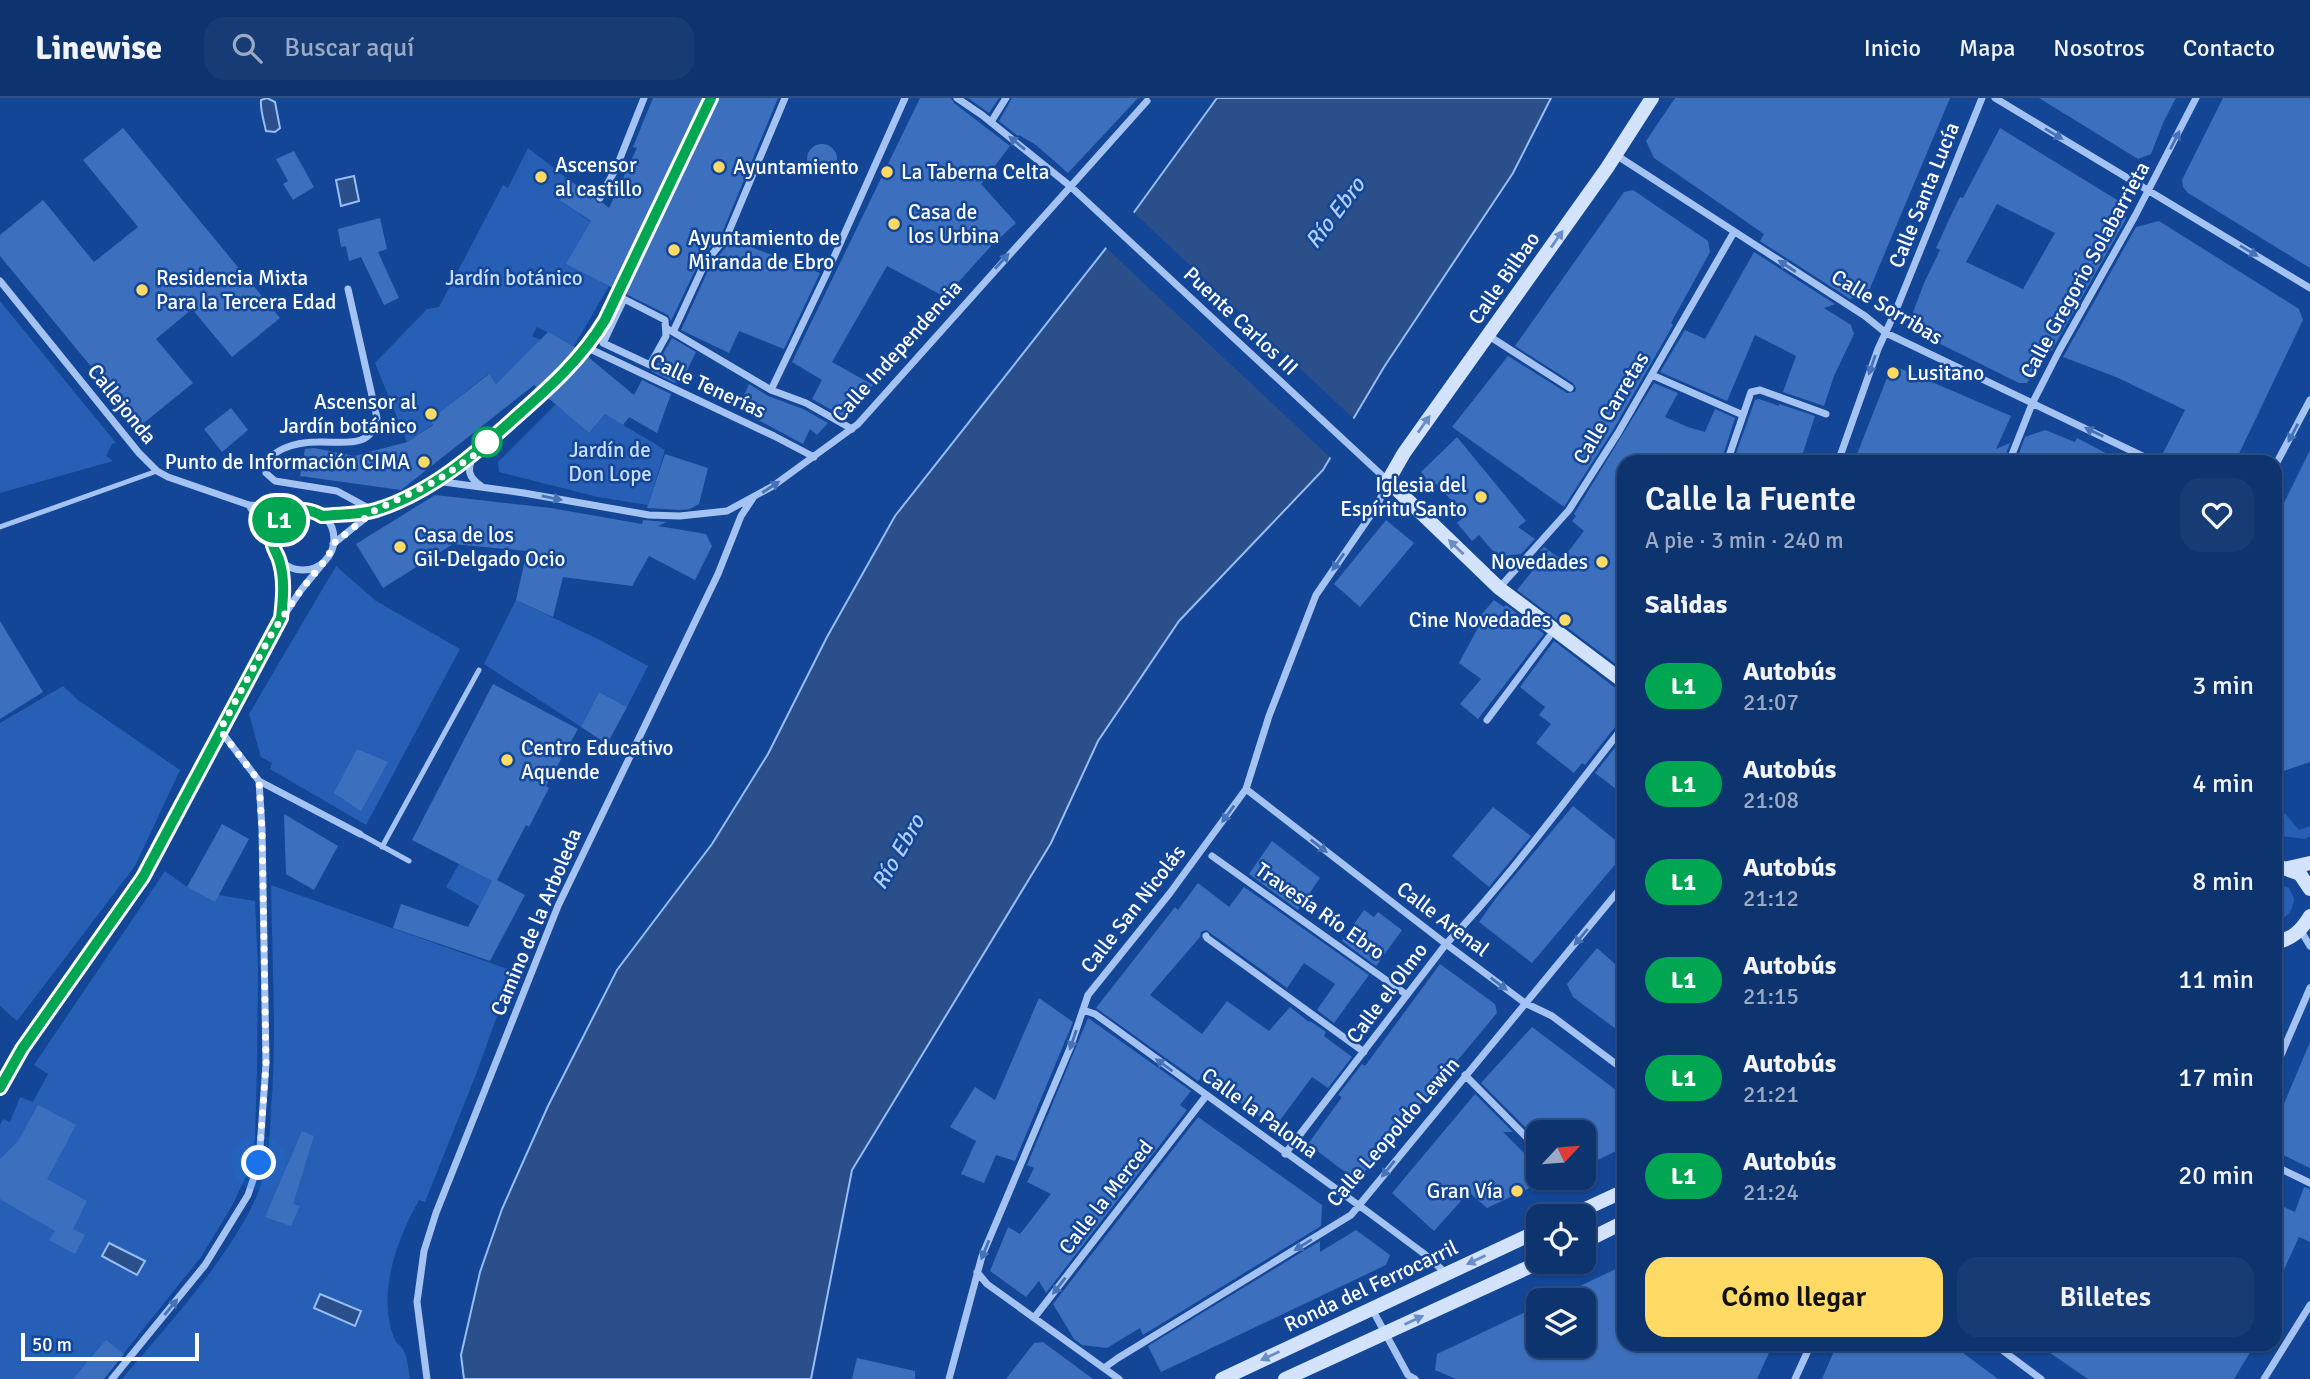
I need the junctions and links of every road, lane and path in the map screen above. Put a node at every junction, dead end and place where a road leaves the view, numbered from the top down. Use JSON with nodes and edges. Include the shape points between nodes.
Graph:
{"nodes":[{"id":1,"x":644,"y":98,"type":"edge"},
{"id":2,"x":711,"y":98,"type":"edge"},
{"id":3,"x":785,"y":98,"type":"edge"},
{"id":4,"x":905,"y":98,"type":"edge"},
{"id":5,"x":957,"y":98,"type":"edge"},
{"id":6,"x":1006,"y":98,"type":"edge"},
{"id":7,"x":1652,"y":98,"type":"edge"},
{"id":8,"x":1982,"y":98,"type":"edge"},
{"id":9,"x":1996,"y":98,"type":"edge"},
{"id":10,"x":2196,"y":98,"type":"edge"},
{"id":11,"x":1147,"y":101,"type":"dead end"},
{"id":12,"x":991,"y":122,"type":"junction"},
{"id":13,"x":1616,"y":155,"type":"junction"},
{"id":14,"x":1070,"y":186,"type":"junction"},
{"id":15,"x":2149,"y":191,"type":"junction"},
{"id":16,"x":600,"y":198,"type":"dead end"},
{"id":17,"x":1734,"y":232,"type":"junction"},
{"id":18,"x":0,"y":281,"type":"edge"},
{"id":19,"x":2310,"y":288,"type":"edge"},
{"id":20,"x":348,"y":289,"type":"dead end"},
{"id":21,"x":670,"y":330,"type":"junction"},
{"id":22,"x":1886,"y":332,"type":"junction"},
{"id":23,"x":595,"y":336,"type":"junction"},
{"id":24,"x":1489,"y":336,"type":"junction"},
{"id":25,"x":604,"y":341,"type":"junction"},
{"id":26,"x":586,"y":348,"type":"junction"},
{"id":27,"x":1652,"y":375,"type":"junction"},
{"id":28,"x":1570,"y":388,"type":"dead end"},
{"id":29,"x":771,"y":390,"type":"junction"},
{"id":30,"x":2310,"y":400,"type":"edge"},
{"id":31,"x":2032,"y":404,"type":"junction"},
{"id":32,"x":1826,"y":414,"type":"dead end"},
{"id":33,"x":1743,"y":415,"type":"junction"},
{"id":34,"x":852,"y":429,"type":"junction"},
{"id":35,"x":1729,"y":455,"type":"edge"},
{"id":36,"x":1841,"y":455,"type":"edge"},
{"id":37,"x":2012,"y":455,"type":"edge"},
{"id":38,"x":2140,"y":455,"type":"edge"},
{"id":39,"x":2281,"y":455,"type":"edge"},
{"id":40,"x":473,"y":456,"type":"junction"},
{"id":41,"x":814,"y":457,"type":"junction"},
{"id":42,"x":157,"y":471,"type":"junction"},
{"id":43,"x":436,"y":481,"type":"junction"},
{"id":44,"x":1388,"y":481,"type":"junction"},
{"id":45,"x":484,"y":488,"type":"junction"},
{"id":46,"x":753,"y":498,"type":"junction"},
{"id":47,"x":249,"y":506,"type":"junction"},
{"id":48,"x":298,"y":509,"type":"junction"},
{"id":49,"x":374,"y":511,"type":"junction"},
{"id":50,"x":322,"y":516,"type":"junction"},
{"id":51,"x":0,"y":527,"type":"edge"},
{"id":52,"x":272,"y":544,"type":"junction"},
{"id":53,"x":333,"y":544,"type":"junction"},
{"id":54,"x":328,"y":557,"type":"junction"},
{"id":55,"x":280,"y":560,"type":"junction"},
{"id":56,"x":1499,"y":588,"type":"junction"},
{"id":57,"x":281,"y":618,"type":"junction"},
{"id":58,"x":1549,"y":637,"type":"dead end"},
{"id":59,"x":479,"y":670,"type":"dead end"},
{"id":60,"x":1617,"y":676,"type":"edge"},
{"id":61,"x":1487,"y":720,"type":"dead end"},
{"id":62,"x":220,"y":730,"type":"junction"},
{"id":63,"x":1617,"y":735,"type":"edge"},
{"id":64,"x":259,"y":781,"type":"junction"},
{"id":65,"x":1245,"y":789,"type":"junction"},
{"id":66,"x":360,"y":834,"type":"joint"},
{"id":67,"x":382,"y":847,"type":"junction"},
{"id":68,"x":1212,"y":856,"type":"dead end"},
{"id":69,"x":409,"y":861,"type":"dead end"},
{"id":70,"x":2310,"y":863,"type":"edge"},
{"id":71,"x":2282,"y":867,"type":"edge"},
{"id":72,"x":2310,"y":889,"type":"edge"},
{"id":73,"x":1617,"y":892,"type":"edge"},
{"id":74,"x":2310,"y":916,"type":"edge"},
{"id":75,"x":2301,"y":930,"type":"junction"},
{"id":76,"x":1206,"y":936,"type":"dead end"},
{"id":77,"x":2282,"y":941,"type":"edge"},
{"id":78,"x":1446,"y":944,"type":"junction"},
{"id":79,"x":2310,"y":946,"type":"edge"},
{"id":80,"x":2310,"y":988,"type":"edge"},
{"id":81,"x":1407,"y":995,"type":"junction"},
{"id":82,"x":1525,"y":1003,"type":"junction"},
{"id":83,"x":1083,"y":1010,"type":"junction"},
{"id":84,"x":1364,"y":1052,"type":"junction"},
{"id":85,"x":2282,"y":1053,"type":"edge"},
{"id":86,"x":1617,"y":1065,"type":"edge"},
{"id":87,"x":1465,"y":1075,"type":"junction"},
{"id":88,"x":0,"y":1088,"type":"edge"},
{"id":89,"x":1206,"y":1096,"type":"junction"},
{"id":90,"x":1526,"y":1137,"type":"edge"},
{"id":91,"x":1285,"y":1153,"type":"junction"},
{"id":92,"x":2282,"y":1169,"type":"edge"},
{"id":93,"x":2310,"y":1183,"type":"edge"},
{"id":94,"x":1617,"y":1194,"type":"edge"},
{"id":95,"x":1596,"y":1204,"type":"edge"},
{"id":96,"x":1359,"y":1205,"type":"junction"},
{"id":97,"x":1617,"y":1226,"type":"edge"},
{"id":98,"x":1596,"y":1236,"type":"edge"},
{"id":99,"x":1526,"y":1237,"type":"edge"},
{"id":100,"x":1526,"y":1268,"type":"edge"},
{"id":101,"x":976,"y":1272,"type":"junction"},
{"id":102,"x":1447,"y":1274,"type":"junction"},
{"id":103,"x":2310,"y":1305,"type":"edge"},
{"id":104,"x":1372,"y":1309,"type":"junction"},
{"id":105,"x":1034,"y":1318,"type":"junction"},
{"id":106,"x":1386,"y":1333,"type":"junction"},
{"id":107,"x":2282,"y":1350,"type":"edge"},
{"id":108,"x":1808,"y":1351,"type":"edge"},
{"id":109,"x":2003,"y":1351,"type":"edge"},
{"id":110,"x":2281,"y":1351,"type":"edge"},
{"id":111,"x":1104,"y":1368,"type":"junction"},
{"id":112,"x":113,"y":1379,"type":"edge"},
{"id":113,"x":427,"y":1379,"type":"edge"},
{"id":114,"x":949,"y":1379,"type":"edge"},
{"id":115,"x":1119,"y":1379,"type":"edge"},
{"id":116,"x":1222,"y":1379,"type":"edge"},
{"id":117,"x":1285,"y":1379,"type":"edge"},
{"id":118,"x":1415,"y":1379,"type":"edge"},
{"id":119,"x":1795,"y":1379,"type":"edge"},
{"id":120,"x":2041,"y":1379,"type":"edge"},
{"id":121,"x":2264,"y":1379,"type":"edge"}],
"edges":[{"from":1,"to":16,"type":"street"},
{"from":2,"to":23,"type":"street"},
{"from":3,"to":21,"type":"street","via":[[727,236],[705,263]]},
{"from":4,"to":29,"type":"street"},
{"from":5,"to":12,"type":"street","name":"Puente Carlos III"},
{"from":6,"to":12,"type":"street"},
{"from":7,"to":13,"type":"main road","name":"Calle Bilbao"},
{"from":8,"to":22,"type":"street","name":"Calle Santa Lucía"},
{"from":9,"to":15,"type":"street","one_way":true},
{"from":15,"to":10,"type":"street","name":"Calle Gregorio Solabarrieta","one_way":true},
{"from":11,"to":14,"type":"street","name":"Calle Independencia"},
{"from":14,"to":12,"type":"street","name":"Puente Carlos III","one_way":true},
{"from":13,"to":17,"type":"street","name":"Calle Sorribas"},
{"from":24,"to":13,"type":"main road","name":"Calle Bilbao","one_way":true},
{"from":34,"to":14,"type":"street","name":"Calle Independencia","one_way":true},
{"from":14,"to":44,"type":"street","name":"Puente Carlos III"},
{"from":15,"to":19,"type":"street","one_way":true},
{"from":15,"to":31,"type":"street","name":"Calle Gregorio Solabarrieta"},
{"from":22,"to":17,"type":"street","name":"Calle Sorribas","one_way":true},
{"from":17,"to":27,"type":"street","name":"Calle Carretas"},
{"from":18,"to":42,"type":"street","name":"Callejonda"},
{"from":20,"to":49,"type":"street","via":[[377,418],[374,429],[364,439],[351,442],[289,447],[274,454],[266,473],[275,481],[337,491]]},
{"from":21,"to":25,"type":"street","via":[[650,365]]},
{"from":21,"to":25,"type":"street","via":[[665,320],[624,299]]},
{"from":21,"to":29,"type":"street"},
{"from":22,"to":31,"type":"street","name":"Calle Sorribas"},
{"from":22,"to":36,"type":"street","name":"Calle Santa Lucía","one_way":true},
{"from":23,"to":25,"type":"street"},
{"from":23,"to":26,"type":"street"},
{"from":24,"to":28,"type":"street"},
{"from":44,"to":24,"type":"main road","name":"Calle Bilbao","one_way":true},
{"from":26,"to":40,"type":"street"},
{"from":26,"to":41,"type":"street","name":"Calle Tenerías"},
{"from":27,"to":33,"type":"street"},
{"from":27,"to":56,"type":"street","name":"Calle Carretas","via":[[1569,510]]},
{"from":29,"to":34,"type":"street"},
{"from":30,"to":39,"type":"street","one_way":true},
{"from":31,"to":37,"type":"street","name":"Calle Gregorio Solabarrieta"},
{"from":38,"to":31,"type":"street","name":"Calle Sorribas","one_way":true},
{"from":32,"to":33,"type":"street","via":[[1760,390],[1751,392]]},
{"from":33,"to":35,"type":"street"},
{"from":34,"to":41,"type":"street","name":"Calle Independencia"},
{"from":40,"to":43,"type":"street"},
{"from":40,"to":45,"type":"street","via":[[468,469],[471,479]]},
{"from":46,"to":41,"type":"street","name":"Calle Independencia","one_way":true},
{"from":42,"to":47,"type":"street","name":"Callejonda"},
{"from":42,"to":51,"type":"lane"},
{"from":43,"to":45,"type":"street","name":"Calle Independencia"},
{"from":43,"to":49,"type":"street"},
{"from":56,"to":44,"type":"main road","one_way":true},
{"from":44,"to":65,"type":"street","name":"Calle San Nicolás","one_way":true,"via":[[1377,506],[1316,595]]},
{"from":45,"to":46,"type":"street","name":"Calle Independencia","one_way":true,"via":[[649,515],[727,512]]},
{"from":46,"to":113,"type":"street","name":"Camino de la Arboleda","via":[[558,906],[436,1213],[424,1251],[417,1302]]},
{"from":47,"to":48,"type":"street","name":"Callejonda"},
{"from":47,"to":52,"type":"street"},
{"from":48,"to":50,"type":"street"},
{"from":48,"to":52,"type":"street","via":[[275,525]]},
{"from":49,"to":50,"type":"street"},
{"from":49,"to":53,"type":"street"},
{"from":50,"to":53,"type":"street","via":[[333,533]]},
{"from":52,"to":55,"type":"street"},
{"from":53,"to":54,"type":"street"},
{"from":54,"to":55,"type":"street","via":[[305,570]]},
{"from":54,"to":57,"type":"street"},
{"from":55,"to":57,"type":"street"},
{"from":56,"to":60,"type":"main road"},
{"from":57,"to":62,"type":"street"},
{"from":58,"to":61,"type":"street"},
{"from":59,"to":67,"type":"lane"},
{"from":62,"to":64,"type":"street"},
{"from":62,"to":88,"type":"street","via":[[143,877],[22,1049]]},
{"from":63,"to":78,"type":"street","name":"Calle el Olmo"},
{"from":64,"to":66,"type":"street"},
{"from":112,"to":64,"type":"street","one_way":true,"via":[[205,1265],[248,1195],[259,1163],[266,1063]]},
{"from":65,"to":78,"type":"street","name":"Calle Arenal","one_way":true},
{"from":65,"to":83,"type":"street","name":"Calle San Nicolás","one_way":true,"via":[[1088,995]]},
{"from":66,"to":67,"type":"lane"},
{"from":67,"to":69,"type":"lane"},
{"from":68,"to":81,"type":"street","name":"Travesía Río Ebro"},
{"from":70,"to":71,"type":"main road"},
{"from":71,"to":72,"type":"main road","via":[[2300,874]]},
{"from":73,"to":82,"type":"street","name":"Calle Leopoldo Lewin","one_way":true},
{"from":74,"to":75,"type":"main road"},
{"from":75,"to":77,"type":"main road"},
{"from":75,"to":79,"type":"street"},
{"from":76,"to":84,"type":"street"},
{"from":78,"to":81,"type":"street","name":"Calle el Olmo"},
{"from":78,"to":82,"type":"street","name":"Calle Arenal","one_way":true},
{"from":80,"to":85,"type":"street"},
{"from":81,"to":84,"type":"street","name":"Calle el Olmo"},
{"from":82,"to":86,"type":"street","name":"Calle Arenal","via":[[1552,1016]]},
{"from":82,"to":87,"type":"street","name":"Calle Leopoldo Lewin"},
{"from":89,"to":83,"type":"street","name":"Calle la Paloma","one_way":true,"via":[[1095,1014]]},
{"from":83,"to":101,"type":"street","name":"Calle San Nicolás","one_way":true},
{"from":84,"to":91,"type":"street","name":"Calle el Olmo"},
{"from":87,"to":90,"type":"street"},
{"from":87,"to":96,"type":"street","name":"Calle Leopoldo Lewin","one_way":true},
{"from":89,"to":91,"type":"street","name":"Calle la Paloma"},
{"from":89,"to":105,"type":"street","name":"Calle la Merced","one_way":true},
{"from":91,"to":96,"type":"street","name":"Calle la Paloma"},
{"from":92,"to":93,"type":"street"},
{"from":94,"to":95,"type":"main road"},
{"from":96,"to":102,"type":"street","name":"Calle la Paloma"},
{"from":96,"to":111,"type":"street","name":"Calle Leopoldo Lewin","one_way":true,"via":[[1351,1215]]},
{"from":97,"to":98,"type":"main road"},
{"from":99,"to":102,"type":"main road","name":"Ronda del Ferrocarril","one_way":true},
{"from":106,"to":100,"type":"main road","one_way":true},
{"from":101,"to":105,"type":"street"},
{"from":101,"to":114,"type":"street","name":"Calle San Nicolás"},
{"from":102,"to":104,"type":"main road","name":"Ronda del Ferrocarril"},
{"from":103,"to":107,"type":"street"},
{"from":104,"to":106,"type":"street"},
{"from":104,"to":116,"type":"main road","name":"Ronda del Ferrocarril","one_way":true},
{"from":105,"to":111,"type":"street"},
{"from":106,"to":117,"type":"main road"},
{"from":106,"to":118,"type":"street","via":[[1408,1375]]},
{"from":108,"to":119,"type":"street"},
{"from":109,"to":120,"type":"street"},
{"from":110,"to":121,"type":"street"},
{"from":111,"to":115,"type":"street"}]}
